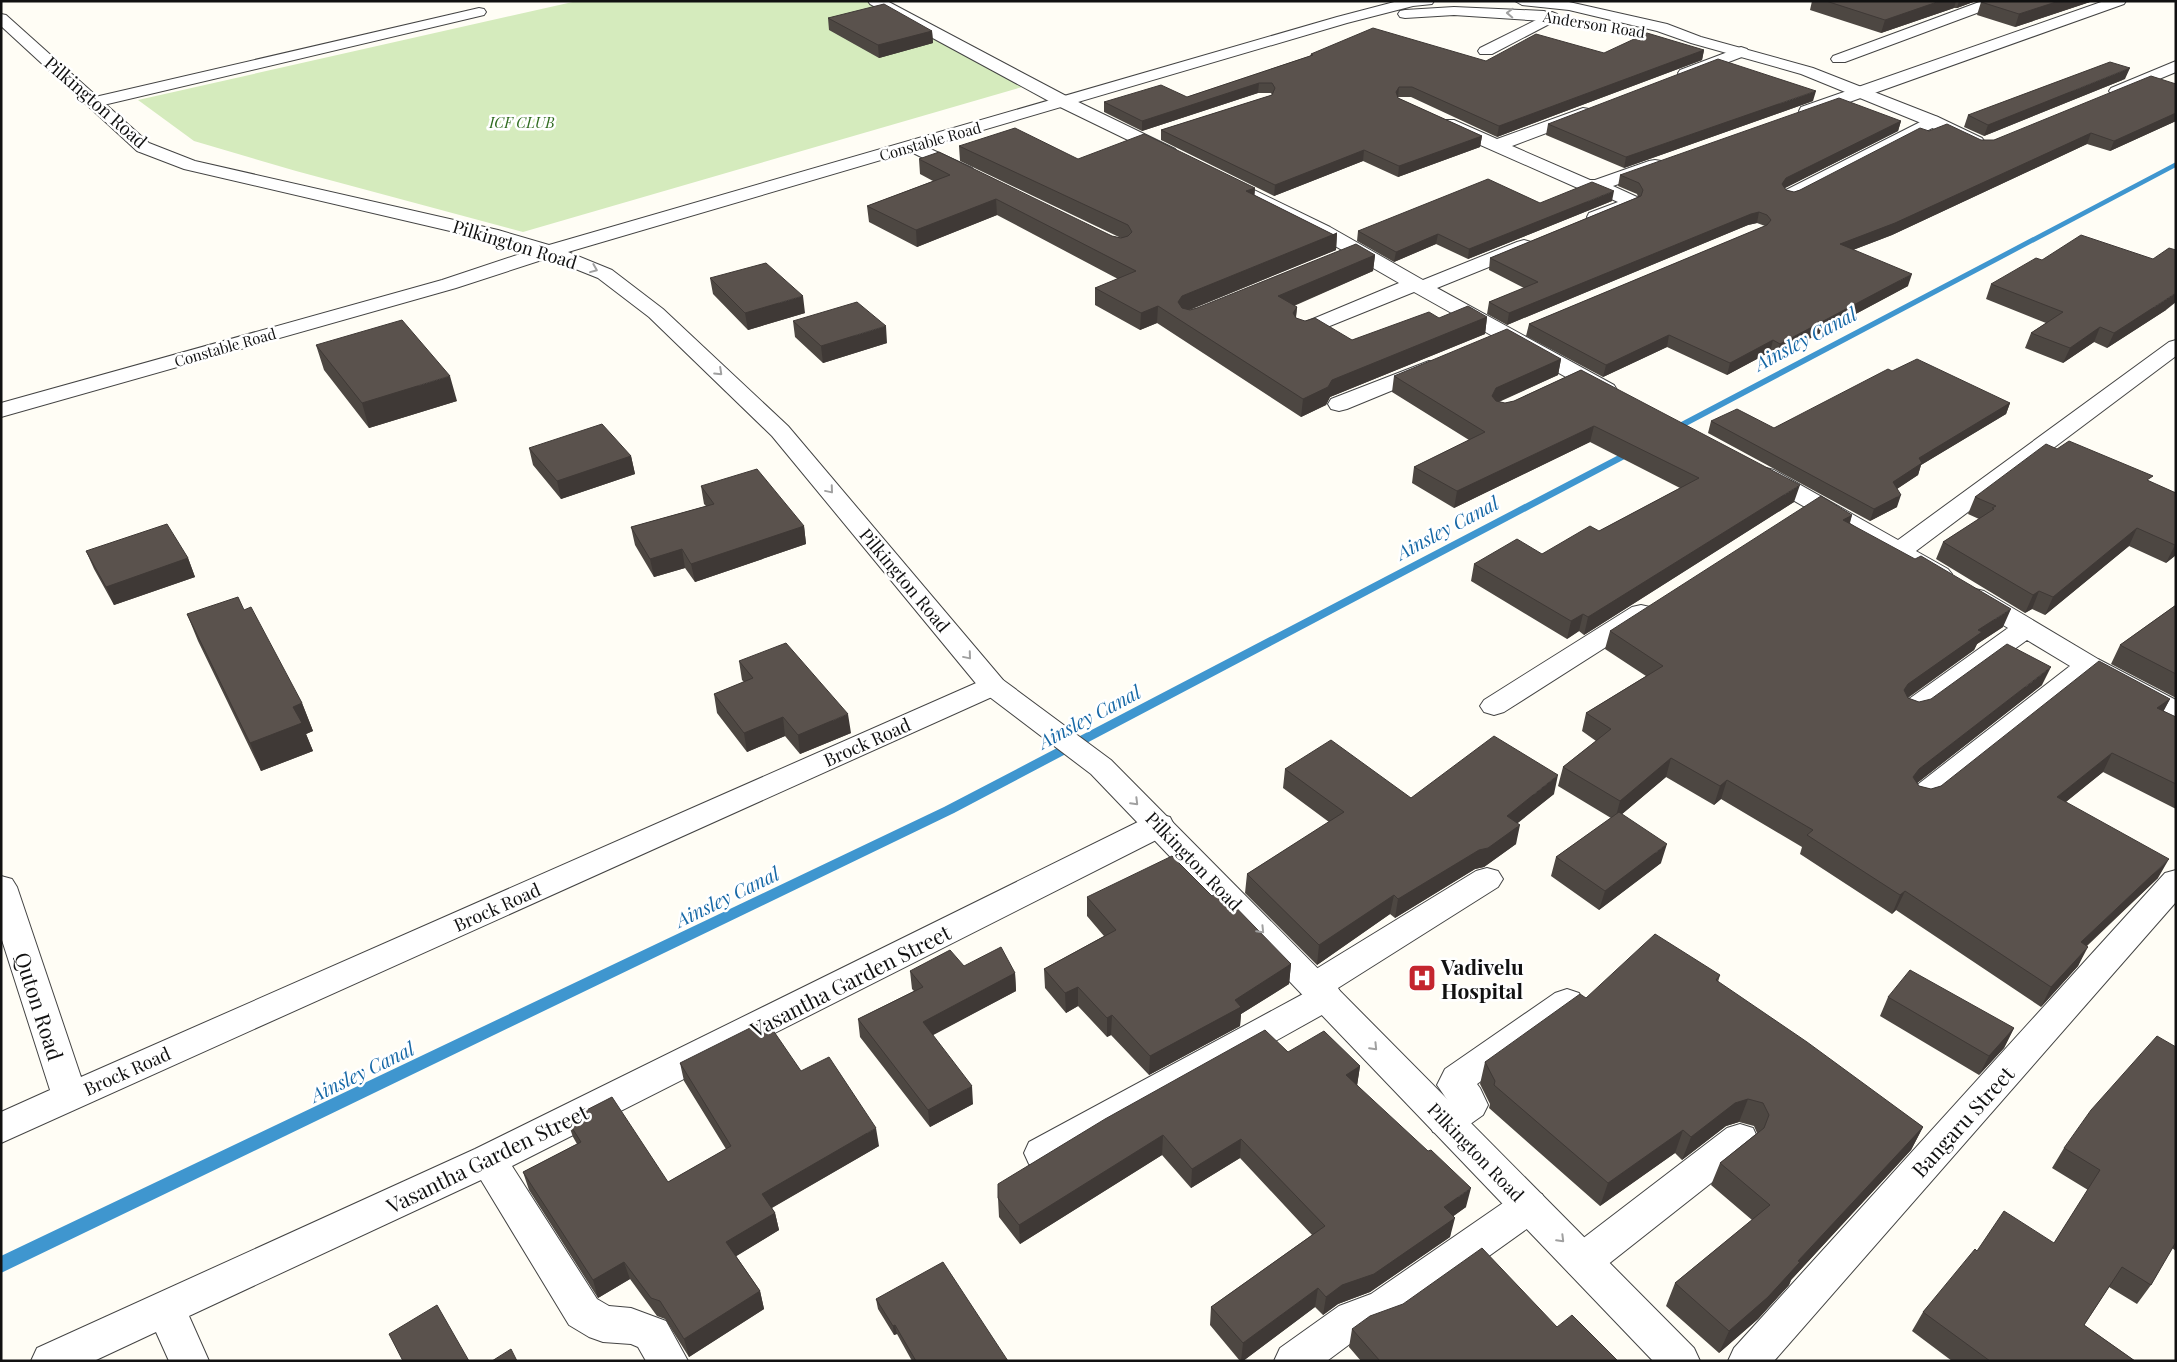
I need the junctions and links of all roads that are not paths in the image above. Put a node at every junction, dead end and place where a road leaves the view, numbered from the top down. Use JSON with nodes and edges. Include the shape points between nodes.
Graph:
{"nodes":[{"id":1,"x":875,"y":1,"type":"edge"},
{"id":2,"x":1522,"y":1,"type":"edge"},
{"id":3,"x":1996,"y":1,"type":"edge"},
{"id":4,"x":2119,"y":1,"type":"edge"},
{"id":5,"x":1417,"y":5,"type":"edge"},
{"id":6,"x":479,"y":12,"type":"dead end"},
{"id":7,"x":1552,"y":17,"type":"junction"},
{"id":8,"x":1342,"y":20,"type":"joint"},
{"id":9,"x":3,"y":22,"type":"edge"},
{"id":10,"x":1696,"y":40,"type":"junction"},
{"id":11,"x":1486,"y":51,"type":"dead end"},
{"id":12,"x":1741,"y":52,"type":"junction"},
{"id":13,"x":1839,"y":59,"type":"dead end"},
{"id":14,"x":2176,"y":66,"type":"edge"},
{"id":15,"x":1668,"y":80,"type":"edge"},
{"id":16,"x":1860,"y":92,"type":"junction"},
{"id":17,"x":2103,"y":96,"type":"edge"},
{"id":18,"x":95,"y":102,"type":"junction"},
{"id":19,"x":1064,"y":102,"type":"junction"},
{"id":20,"x":1596,"y":108,"type":"edge"},
{"id":21,"x":1429,"y":115,"type":"edge"},
{"id":22,"x":1794,"y":116,"type":"edge"},
{"id":23,"x":1932,"y":122,"type":"junction"},
{"id":24,"x":1989,"y":144,"type":"edge"},
{"id":25,"x":913,"y":146,"type":"junction"},
{"id":26,"x":1496,"y":146,"type":"junction"},
{"id":27,"x":1672,"y":159,"type":"edge"},
{"id":28,"x":1185,"y":161,"type":"edge"},
{"id":29,"x":1203,"y":170,"type":"edge"},
{"id":30,"x":978,"y":177,"type":"edge"},
{"id":31,"x":1597,"y":186,"type":"junction"},
{"id":32,"x":1790,"y":194,"type":"edge"},
{"id":33,"x":1577,"y":225,"type":"edge"},
{"id":34,"x":498,"y":236,"type":"junction"},
{"id":35,"x":1540,"y":240,"type":"edge"},
{"id":36,"x":549,"y":251,"type":"junction"},
{"id":37,"x":449,"y":284,"type":"junction"},
{"id":38,"x":1418,"y":286,"type":"junction"},
{"id":39,"x":1303,"y":330,"type":"edge"},
{"id":40,"x":1516,"y":332,"type":"junction"},
{"id":41,"x":1484,"y":344,"type":"edge"},
{"id":42,"x":2176,"y":346,"type":"edge"},
{"id":43,"x":1448,"y":359,"type":"edge"},
{"id":44,"x":1579,"y":376,"type":"junction"},
{"id":45,"x":1555,"y":387,"type":"edge"},
{"id":46,"x":1622,"y":399,"type":"edge"},
{"id":47,"x":1339,"y":404,"type":"dead end"},
{"id":48,"x":1,"y":410,"type":"edge"},
{"id":49,"x":1746,"y":465,"type":"edge"},
{"id":50,"x":1815,"y":502,"type":"junction"},
{"id":51,"x":1790,"y":518,"type":"edge"},
{"id":52,"x":1900,"y":551,"type":"junction"},
{"id":53,"x":1658,"y":602,"type":"edge"},
{"id":54,"x":2026,"y":628,"type":"junction"},
{"id":55,"x":2088,"y":665,"type":"junction"},
{"id":56,"x":993,"y":686,"type":"junction"},
{"id":57,"x":1494,"y":706,"type":"dead end"},
{"id":58,"x":1912,"y":710,"type":"edge"},
{"id":59,"x":2176,"y":712,"type":"edge"},
{"id":60,"x":1922,"y":796,"type":"edge"},
{"id":61,"x":1159,"y":825,"type":"junction"},
{"id":62,"x":1487,"y":879,"type":"dead end"},
{"id":63,"x":2176,"y":881,"type":"edge"},
{"id":64,"x":1,"y":887,"type":"edge"},
{"id":65,"x":1321,"y":991,"type":"junction"},
{"id":66,"x":1567,"y":1002,"type":"edge"},
{"id":67,"x":70,"y":1097,"type":"junction"},
{"id":68,"x":1446,"y":1121,"type":"junction"},
{"id":69,"x":1,"y":1128,"type":"edge"},
{"id":70,"x":1740,"y":1139,"type":"dead end"},
{"id":71,"x":1042,"y":1153,"type":"dead end"},
{"id":72,"x":488,"y":1160,"type":"junction"},
{"id":73,"x":1529,"y":1206,"type":"junction"},
{"id":74,"x":1583,"y":1261,"type":"junction"},
{"id":75,"x":166,"y":1308,"type":"junction"},
{"id":76,"x":51,"y":1361,"type":"edge"},
{"id":77,"x":189,"y":1361,"type":"edge"},
{"id":78,"x":668,"y":1361,"type":"edge"},
{"id":79,"x":1294,"y":1361,"type":"edge"},
{"id":80,"x":1680,"y":1361,"type":"edge"},
{"id":81,"x":1748,"y":1361,"type":"edge"}],
"edges":[{"from":1,"to":19,"type":"street"},
{"from":2,"to":10,"type":"street","name":"Anderson Road","via":[[1569,6],[1662,27]]},
{"from":3,"to":13,"type":"street"},
{"from":4,"to":16,"type":"street"},
{"from":7,"to":5,"type":"street","name":"Anderson Road","one_way":true,"via":[[1454,11]]},
{"from":5,"to":8,"type":"street","name":"Anderson Road"},
{"from":6,"to":18,"type":"street"},
{"from":7,"to":10,"type":"street","name":"Anderson Road"},
{"from":7,"to":11,"type":"street"},
{"from":8,"to":19,"type":"street","name":"Constable Road"},
{"from":9,"to":18,"type":"street","name":"Pilkington Road"},
{"from":10,"to":12,"type":"street","name":"Anderson Road"},
{"from":12,"to":15,"type":"street"},
{"from":12,"to":16,"type":"street","name":"Anderson Road","via":[[1807,71]]},
{"from":14,"to":17,"type":"street"},
{"from":16,"to":22,"type":"street"},
{"from":16,"to":23,"type":"street","name":"Anderson Road"},
{"from":18,"to":34,"type":"street","name":"Pilkington Road","via":[[143,146],[190,164]]},
{"from":19,"to":25,"type":"street","name":"Constable Road"},
{"from":19,"to":28,"type":"street","via":[[1150,136]]},
{"from":20,"to":26,"type":"street"},
{"from":21,"to":26,"type":"street"},
{"from":23,"to":24,"type":"street","name":"Anderson Road"},
{"from":23,"to":32,"type":"street"},
{"from":25,"to":30,"type":"street"},
{"from":25,"to":36,"type":"street","name":"Constable Road"},
{"from":26,"to":31,"type":"street","via":[[1574,181]]},
{"from":27,"to":31,"type":"street"},
{"from":29,"to":38,"type":"street","via":[[1323,231],[1346,255]]},
{"from":31,"to":33,"type":"street","via":[[1630,202]]},
{"from":34,"to":36,"type":"street","name":"Pilkington Road"},
{"from":34,"to":37,"type":"street","name":"Constable Road","via":[[473,265]]},
{"from":35,"to":38,"type":"street"},
{"from":36,"to":37,"type":"street","name":"Constable Road"},
{"from":36,"to":56,"type":"street","name":"Pilkington Road","one_way":true,"via":[[605,274],[656,313],[780,431]]},
{"from":37,"to":48,"type":"street","name":"Constable Road"},
{"from":38,"to":39,"type":"street"},
{"from":38,"to":40,"type":"street"},
{"from":40,"to":41,"type":"street"},
{"from":40,"to":44,"type":"street"},
{"from":42,"to":52,"type":"street"},
{"from":43,"to":47,"type":"street"},
{"from":44,"to":45,"type":"street"},
{"from":44,"to":46,"type":"street"},
{"from":49,"to":50,"type":"street"},
{"from":50,"to":51,"type":"street"},
{"from":50,"to":52,"type":"street"},
{"from":52,"to":54,"type":"street"},
{"from":53,"to":57,"type":"street"},
{"from":54,"to":55,"type":"street"},
{"from":54,"to":58,"type":"street"},
{"from":55,"to":59,"type":"street"},
{"from":55,"to":60,"type":"street"},
{"from":56,"to":61,"type":"street","name":"Pilkington Road","one_way":true,"via":[[1101,768]]},
{"from":56,"to":67,"type":"street","name":"Brock Road"},
{"from":61,"to":65,"type":"street","name":"Pilkington Road","one_way":true},
{"from":61,"to":72,"type":"street","name":"Vasantha Garden Street"},
{"from":62,"to":65,"type":"street"},
{"from":63,"to":81,"type":"street","name":"Bangaru Street"},
{"from":64,"to":67,"type":"street","name":"Quton Road"},
{"from":65,"to":68,"type":"street","name":"Pilkington Road","one_way":true},
{"from":65,"to":71,"type":"street"},
{"from":66,"to":68,"type":"street","via":[[1456,1079],[1455,1085],[1468,1098],[1470,1105]]},
{"from":67,"to":69,"type":"street","name":"Brock Road"},
{"from":68,"to":73,"type":"street","name":"Pilkington Road"},
{"from":70,"to":74,"type":"street"},
{"from":72,"to":75,"type":"street","name":"Vasantha Garden Street"},
{"from":72,"to":78,"type":"street","via":[[583,1312],[603,1324],[631,1326],[652,1334]]},
{"from":73,"to":74,"type":"street","name":"Pilkington Road","one_way":true},
{"from":73,"to":79,"type":"street","via":[[1384,1308],[1353,1319]]},
{"from":74,"to":80,"type":"street","name":"Pilkington Road"},
{"from":75,"to":76,"type":"street","name":"Vasantha Garden Street"},
{"from":75,"to":77,"type":"street"}]}
